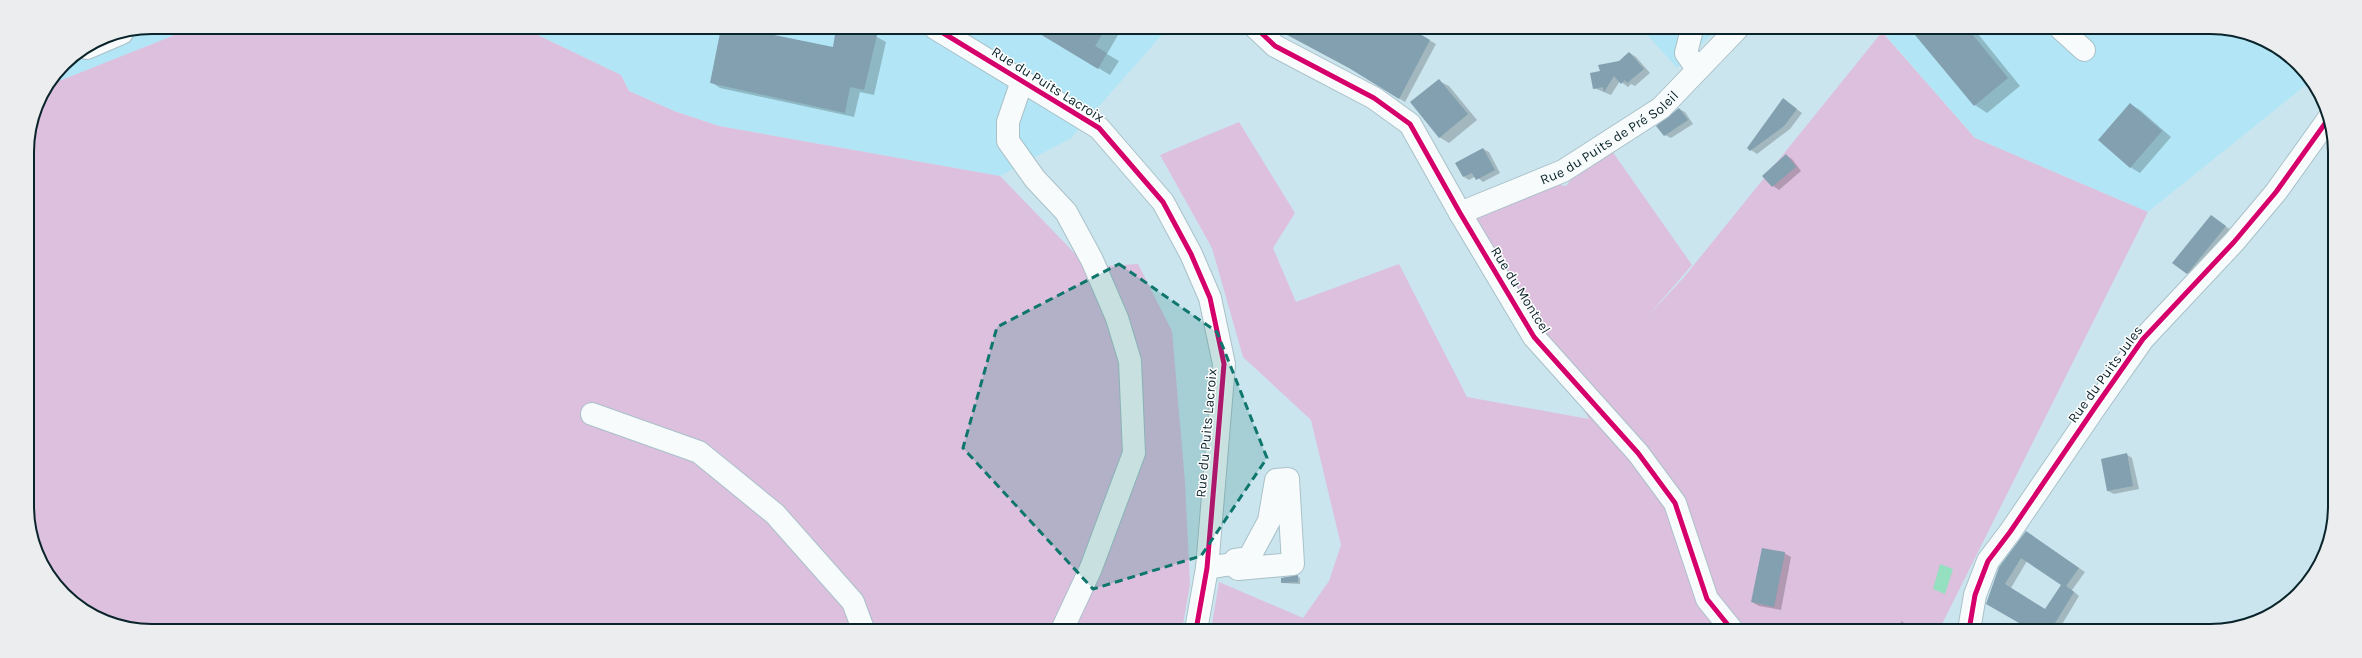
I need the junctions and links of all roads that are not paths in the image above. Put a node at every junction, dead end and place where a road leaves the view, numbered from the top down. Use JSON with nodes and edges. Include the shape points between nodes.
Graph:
{"nodes":[{"id":1,"x":946,"y":34,"type":"edge"},
{"id":2,"x":1262,"y":34,"type":"edge"},
{"id":3,"x":1691,"y":34,"type":"edge"},
{"id":4,"x":1731,"y":34,"type":"edge"},
{"id":5,"x":2066,"y":34,"type":"edge"},
{"id":6,"x":2084,"y":50,"type":"dead end"},
{"id":7,"x":1697,"y":69,"type":"junction"},
{"id":8,"x":1022,"y":81,"type":"junction"},
{"id":9,"x":2325,"y":124,"type":"edge"},
{"id":10,"x":1460,"y":213,"type":"junction"},
{"id":11,"x":592,"y":414,"type":"dead end"},
{"id":12,"x":1232,"y":564,"type":"dead end"},
{"id":13,"x":1207,"y":568,"type":"junction"},
{"id":14,"x":861,"y":624,"type":"edge"},
{"id":15,"x":1065,"y":624,"type":"edge"},
{"id":16,"x":1197,"y":624,"type":"edge"},
{"id":17,"x":1727,"y":624,"type":"edge"},
{"id":18,"x":1970,"y":624,"type":"edge"}],
"edges":[{"from":1,"to":8,"type":"street","name":"Rue du Puits Lacroix"},
{"from":2,"to":10,"type":"street","name":"Rue du Montcel","via":[[1275,46],[1374,98],[1410,124]]},
{"from":3,"to":7,"type":"street","via":[[1686,53]]},
{"from":4,"to":7,"type":"street","name":"Rue du Puits de Pré Soleil"},
{"from":5,"to":6,"type":"street"},
{"from":7,"to":10,"type":"street","name":"Rue du Puits de Pré Soleil","via":[[1661,108],[1564,171]]},
{"from":8,"to":13,"type":"street","name":"Rue du Puits Lacroix","via":[[1099,128],[1163,202],[1191,254],[1210,298],[1224,364]]},
{"from":8,"to":15,"type":"street","via":[[1008,122],[1008,141],[1035,179],[1066,212],[1092,260],[1117,318],[1130,361],[1134,453],[1091,568]]},
{"from":9,"to":18,"type":"street","name":"Rue du Puits Jules","via":[[2276,192],[2143,339],[1988,561],[1975,595]]},
{"from":10,"to":17,"type":"street","name":"Rue du Montcel","via":[[1534,337],[1638,453],[1675,503],[1707,599]]},
{"from":11,"to":14,"type":"street","via":[[700,452],[775,514],[853,602]]},
{"from":12,"to":13,"type":"street"},
{"from":13,"to":16,"type":"street","name":"Rue du Puits Lacroix"}]}
